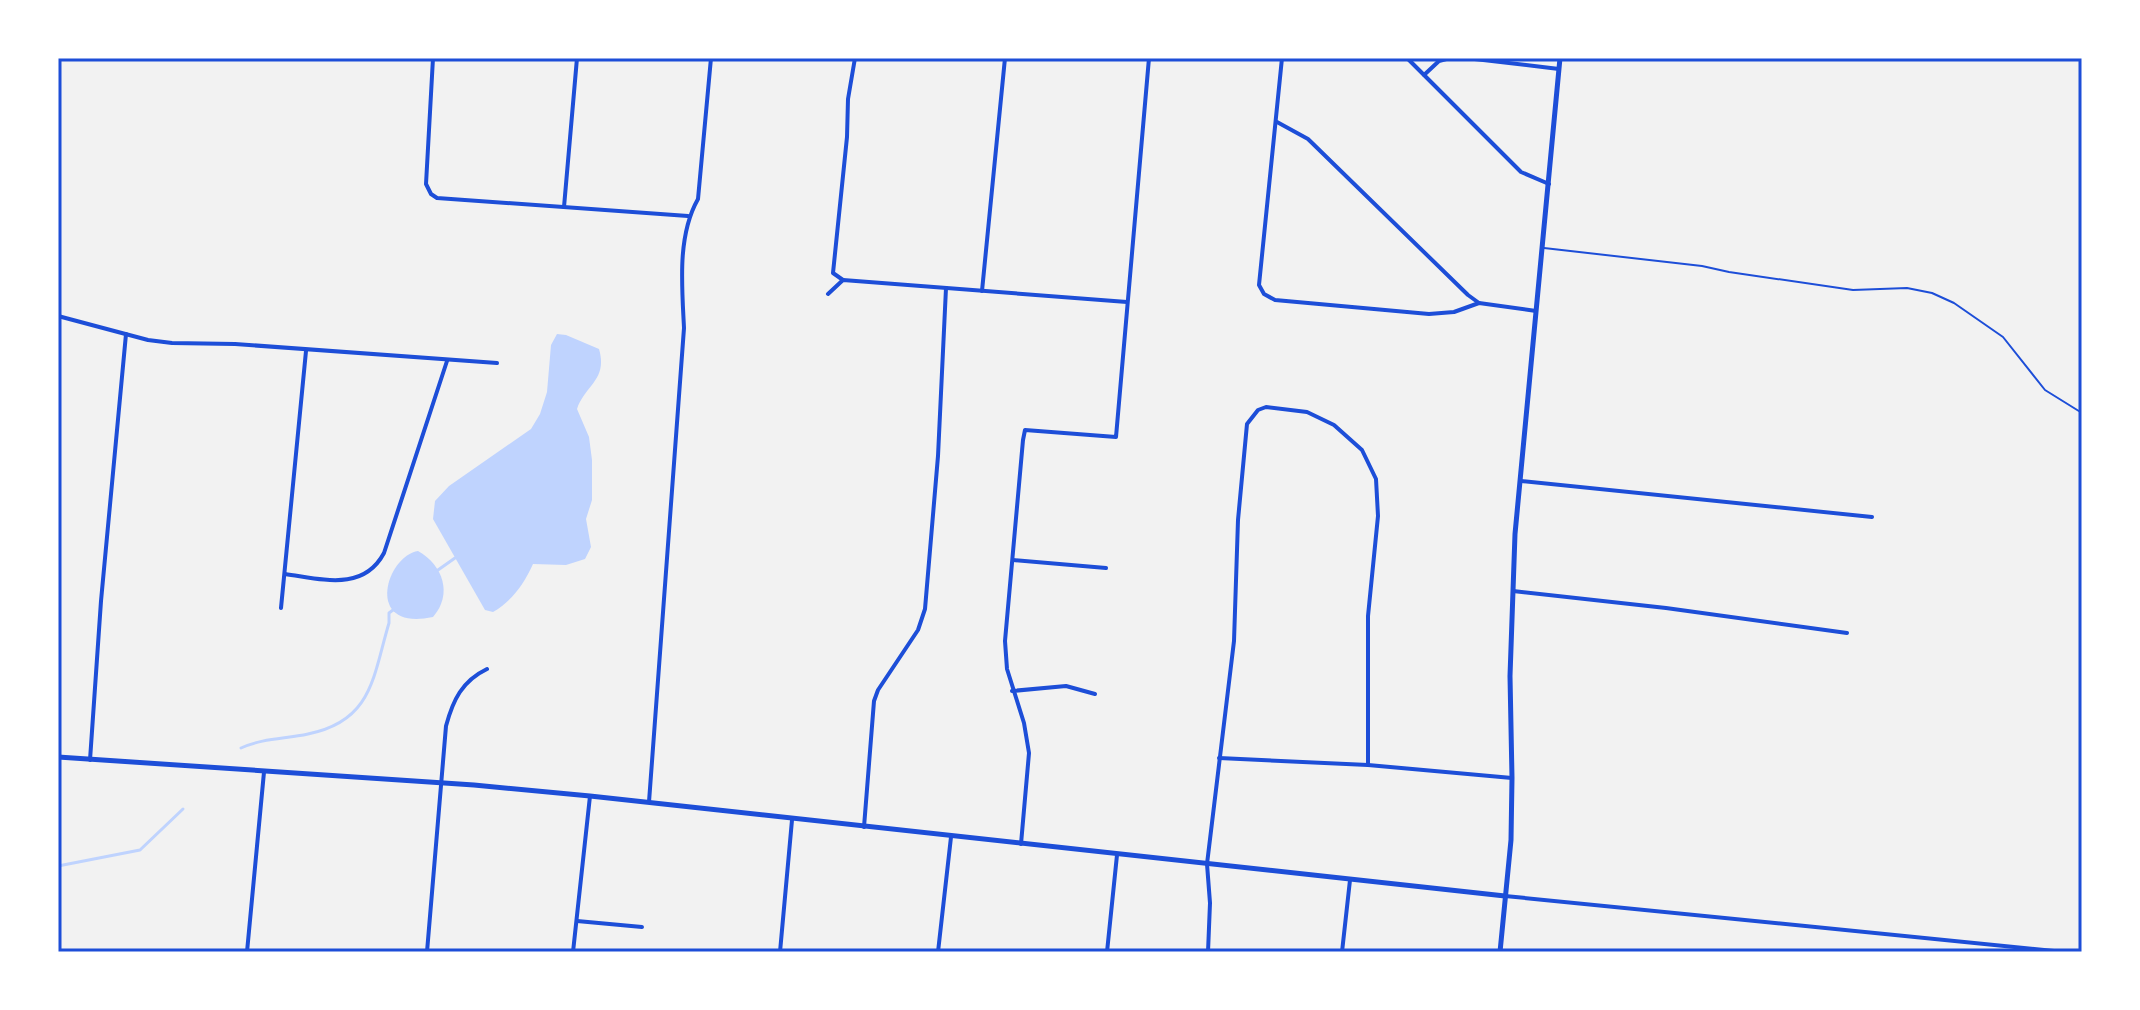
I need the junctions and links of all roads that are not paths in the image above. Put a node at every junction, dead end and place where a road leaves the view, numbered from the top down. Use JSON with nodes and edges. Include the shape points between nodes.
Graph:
{"nodes":[{"id":1,"x":433,"y":58,"type":"edge"},
{"id":2,"x":577,"y":58,"type":"edge"},
{"id":3,"x":711,"y":58,"type":"edge"},
{"id":4,"x":855,"y":58,"type":"edge"},
{"id":5,"x":1005,"y":58,"type":"edge"},
{"id":6,"x":1149,"y":58,"type":"edge"},
{"id":7,"x":1282,"y":58,"type":"edge"},
{"id":8,"x":1407,"y":58,"type":"edge"},
{"id":9,"x":1450,"y":58,"type":"edge"},
{"id":10,"x":1466,"y":58,"type":"edge"},
{"id":11,"x":1560,"y":58,"type":"edge"},
{"id":12,"x":1559,"y":69,"type":"junction"},
{"id":13,"x":1424,"y":75,"type":"junction"},
{"id":14,"x":1277,"y":122,"type":"junction"},
{"id":15,"x":1549,"y":184,"type":"junction"},
{"id":16,"x":564,"y":207,"type":"junction"},
{"id":17,"x":688,"y":216,"type":"junction"},
{"id":18,"x":1543,"y":248,"type":"junction"},
{"id":19,"x":843,"y":280,"type":"junction"},
{"id":20,"x":946,"y":288,"type":"junction"},
{"id":21,"x":982,"y":291,"type":"junction"},
{"id":22,"x":828,"y":294,"type":"dead end"},
{"id":23,"x":1128,"y":302,"type":"junction"},
{"id":24,"x":1479,"y":303,"type":"junction"},
{"id":25,"x":1536,"y":311,"type":"junction"},
{"id":26,"x":58,"y":316,"type":"edge"},
{"id":27,"x":126,"y":334,"type":"junction"},
{"id":28,"x":306,"y":351,"type":"junction"},
{"id":29,"x":447,"y":361,"type":"junction"},
{"id":30,"x":497,"y":363,"type":"dead end"},
{"id":31,"x":2082,"y":413,"type":"edge"},
{"id":32,"x":1520,"y":480,"type":"junction"},
{"id":33,"x":1872,"y":517,"type":"dead end"},
{"id":34,"x":1013,"y":560,"type":"junction"},
{"id":35,"x":1106,"y":568,"type":"dead end"},
{"id":36,"x":285,"y":574,"type":"junction"},
{"id":37,"x":1513,"y":591,"type":"junction"},
{"id":38,"x":281,"y":608,"type":"dead end"},
{"id":39,"x":1847,"y":633,"type":"dead end"},
{"id":40,"x":487,"y":669,"type":"dead end"},
{"id":41,"x":1012,"y":691,"type":"junction"},
{"id":42,"x":1095,"y":694,"type":"dead end"},
{"id":43,"x":58,"y":757,"type":"edge"},
{"id":44,"x":1219,"y":758,"type":"junction"},
{"id":45,"x":90,"y":760,"type":"junction"},
{"id":46,"x":1368,"y":765,"type":"junction"},
{"id":47,"x":264,"y":772,"type":"junction"},
{"id":48,"x":1512,"y":778,"type":"junction"},
{"id":49,"x":443,"y":784,"type":"junction"},
{"id":50,"x":590,"y":796,"type":"junction"},
{"id":51,"x":649,"y":802,"type":"junction"},
{"id":52,"x":792,"y":820,"type":"junction"},
{"id":53,"x":863,"y":827,"type":"junction"},
{"id":54,"x":951,"y":837,"type":"junction"},
{"id":55,"x":1021,"y":844,"type":"junction"},
{"id":56,"x":1117,"y":855,"type":"junction"},
{"id":57,"x":1207,"y":864,"type":"junction"},
{"id":58,"x":1350,"y":880,"type":"junction"},
{"id":59,"x":1505,"y":896,"type":"junction"},
{"id":60,"x":576,"y":921,"type":"junction"},
{"id":61,"x":642,"y":927,"type":"dead end"},
{"id":62,"x":2026,"y":950,"type":"edge"},
{"id":63,"x":247,"y":952,"type":"edge"},
{"id":64,"x":427,"y":952,"type":"edge"},
{"id":65,"x":573,"y":952,"type":"edge"},
{"id":66,"x":780,"y":952,"type":"edge"},
{"id":67,"x":938,"y":952,"type":"edge"},
{"id":68,"x":1107,"y":952,"type":"edge"},
{"id":69,"x":1208,"y":952,"type":"edge"},
{"id":70,"x":1342,"y":952,"type":"edge"},
{"id":71,"x":1500,"y":952,"type":"edge"},
{"id":72,"x":2064,"y":952,"type":"edge"}],
"edges":[{"from":1,"to":16,"type":"street","via":[[426,184],[433,195]]},
{"from":2,"to":16,"type":"street"},
{"from":3,"to":17,"type":"street","via":[[698,199]]},
{"from":4,"to":19,"type":"street","via":[[833,273]]},
{"from":5,"to":21,"type":"street"},
{"from":6,"to":23,"type":"street"},
{"from":7,"to":14,"type":"street"},
{"from":8,"to":13,"type":"street"},
{"from":9,"to":13,"type":"street"},
{"from":10,"to":12,"type":"street"},
{"from":11,"to":12,"type":"street"},
{"from":12,"to":15,"type":"street"},
{"from":13,"to":15,"type":"street","via":[[1521,172]]},
{"from":14,"to":24,"type":"street","via":[[1308,139]]},
{"from":14,"to":24,"type":"street","via":[[1259,285],[1264,294],[1275,300],[1429,314]]},
{"from":15,"to":18,"type":"street"},
{"from":16,"to":17,"type":"street"},
{"from":17,"to":51,"type":"street"},
{"from":18,"to":25,"type":"street"},
{"from":18,"to":31,"type":"lane","via":[[1853,290],[1907,288],[1932,293],[2003,337],[2045,390]]},
{"from":19,"to":20,"type":"street"},
{"from":19,"to":22,"type":"street"},
{"from":20,"to":21,"type":"street"},
{"from":20,"to":53,"type":"street","via":[[925,609],[918,630],[874,701]]},
{"from":21,"to":23,"type":"street"},
{"from":23,"to":34,"type":"street","via":[[1116,437],[1025,430]]},
{"from":24,"to":25,"type":"street"},
{"from":25,"to":32,"type":"street"},
{"from":26,"to":27,"type":"street"},
{"from":27,"to":28,"type":"street","via":[[172,343]]},
{"from":27,"to":45,"type":"street"},
{"from":28,"to":29,"type":"street"},
{"from":28,"to":36,"type":"street"},
{"from":29,"to":30,"type":"street"},
{"from":29,"to":36,"type":"street","via":[[379,563],[349,581]]},
{"from":32,"to":33,"type":"street"},
{"from":32,"to":37,"type":"street"},
{"from":34,"to":35,"type":"street"},
{"from":34,"to":41,"type":"street","via":[[1005,641]]},
{"from":36,"to":38,"type":"street"},
{"from":37,"to":39,"type":"street"},
{"from":37,"to":48,"type":"street"},
{"from":40,"to":49,"type":"street","via":[[463,685],[451,707]]},
{"from":41,"to":42,"type":"street","via":[[1066,686]]},
{"from":41,"to":55,"type":"street","via":[[1029,753]]},
{"from":43,"to":45,"type":"street"},
{"from":44,"to":46,"type":"street"},
{"from":44,"to":46,"type":"street","via":[[1234,641],[1247,424],[1264,408],[1282,407],[1334,425],[1362,450],[1376,479],[1378,516],[1368,616]]},
{"from":44,"to":57,"type":"street"},
{"from":45,"to":47,"type":"street"},
{"from":46,"to":48,"type":"street"},
{"from":47,"to":49,"type":"street"},
{"from":47,"to":63,"type":"street"},
{"from":48,"to":59,"type":"street"},
{"from":49,"to":50,"type":"street"},
{"from":49,"to":64,"type":"street"},
{"from":50,"to":51,"type":"street"},
{"from":50,"to":60,"type":"street"},
{"from":51,"to":52,"type":"street"},
{"from":52,"to":53,"type":"street"},
{"from":52,"to":66,"type":"street"},
{"from":53,"to":54,"type":"street"},
{"from":54,"to":55,"type":"street"},
{"from":54,"to":67,"type":"street"},
{"from":55,"to":56,"type":"street"},
{"from":56,"to":57,"type":"street"},
{"from":56,"to":68,"type":"street"},
{"from":57,"to":58,"type":"street"},
{"from":57,"to":69,"type":"street"},
{"from":58,"to":59,"type":"street"},
{"from":58,"to":70,"type":"street"},
{"from":59,"to":62,"type":"street"},
{"from":59,"to":71,"type":"street"},
{"from":60,"to":61,"type":"street"},
{"from":60,"to":65,"type":"street"},
{"from":62,"to":72,"type":"street"}]}
